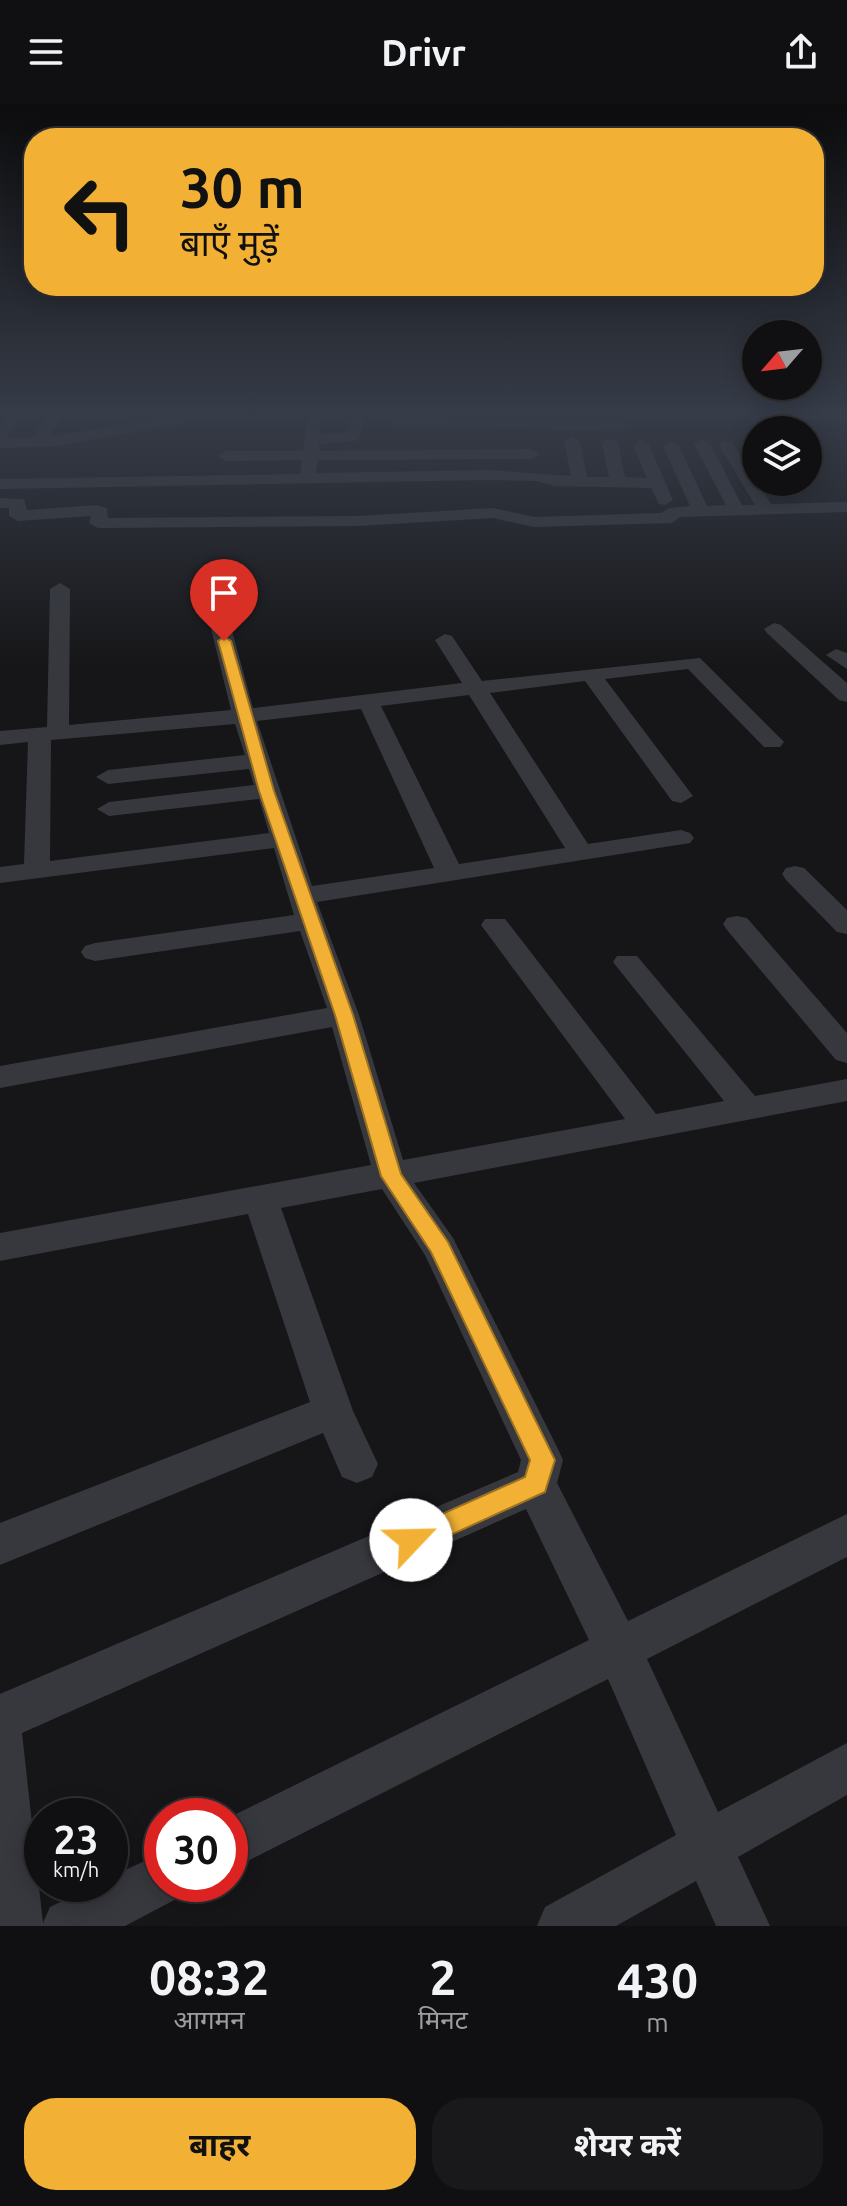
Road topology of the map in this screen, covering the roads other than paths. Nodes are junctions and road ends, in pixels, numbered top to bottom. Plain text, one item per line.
1 (26, 497) edge
2 (72, 497) edge
3 (122, 497) edge
4 (215, 497) edge
5 (306, 497) edge
6 (415, 497) edge
7 (415, 497) edge
8 (507, 497) edge
9 (663, 497) edge
10 (695, 497) edge
11 (730, 497) edge
12 (759, 497) edge
13 (396, 498) junction
14 (306, 501) junction
15 (0, 503) edge
16 (142, 503) junction
17 (213, 503) junction
18 (20, 504) junction
19 (847, 507) edge
20 (701, 511) junction
21 (737, 511) junction
22 (767, 511) junction
23 (65, 512) junction
24 (670, 513) junction
25 (60, 589) dead end
26 (218, 616) dead end
27 (774, 629) dead end
28 (445, 640) dead end
29 (591, 675) junction
30 (477, 689) junction
31 (847, 695) edge
32 (368, 701) junction
33 (244, 716) junction
34 (49, 734) junction
35 (0, 738) edge
36 (772, 742) dead end
37 (258, 761) junction
38 (108, 777) dead end
39 (267, 791) junction
40 (681, 796) dead end
41 (109, 809) dead end
42 (681, 838) dead end
43 (282, 839) junction
44 (581, 853) junction
45 (37, 870) junction
46 (450, 873) junction
47 (795, 874) dead end
48 (0, 875) edge
49 (306, 909) junction
50 (737, 924) dead end
51 (495, 925) dead end
52 (847, 926) edge
53 (95, 952) dead end
54 (627, 962) dead end
55 (344, 1015) junction
56 (847, 1053) edge
57 (0, 1077) edge
58 (847, 1090) edge
59 (747, 1108) junction
60 (648, 1127) junction
61 (391, 1176) junction
62 (261, 1200) junction
63 (0, 1247) edge
64 (333, 1411) junction
65 (357, 1464) dead end
66 (536, 1484) junction
67 (847, 1535) edge
68 (0, 1544) edge
69 (618, 1649) junction
70 (0, 1718) edge
71 (0, 1737) edge
72 (847, 1768) edge
73 (248, 1835) edge
74 (705, 1847) junction
75 (144, 1888) edge
76 (17, 1926) edge
77 (69, 1926) edge
78 (564, 1926) edge
79 (743, 1926) edge

1 - 18 street
2 - 23 street
3 - 16 street
4 - 17 street
5 - 14 street
6 - 13 street
7 - 13 street
8 - 24 street
9 - 24 street
10 - 20 street
11 - 21 street
12 - 22 street
13 - 14 street
13 - 14 street
14 - 17 street
14 - 17 street
15 - 18 street
16 - 17 street
16 - 17 street
16 - 23 street
18 - 23 street
19 - 22 street
20 - 21 street
20 - 24 street
21 - 22 street
25 - 34 street
26 - 33 street
27 - 31 street
28 - 30 street
29 - 30 street
29 - 36 street
29 - 40 street
30 - 32 street
30 - 44 street
32 - 33 street
32 - 46 street
33 - 34 street
33 - 37 street
34 - 35 street
34 - 45 street
37 - 38 street
37 - 39 street
39 - 41 street
39 - 43 street
42 - 44 street
43 - 45 street
43 - 49 street
44 - 46 street
45 - 48 street
46 - 49 street
47 - 52 street
49 - 53 street
49 - 55 street
50 - 56 street
51 - 60 street
54 - 59 street
55 - 57 street
55 - 61 street
58 - 59 street
59 - 60 street
60 - 61 street
61 - 62 street
61 - 66 street
62 - 63 street
62 - 64 street
64 - 65 street
64 - 68 street
66 - 69 street
66 - 70 street
67 - 69 street
69 - 73 street
69 - 74 street
71 - 76 street
72 - 74 street
74 - 78 street
74 - 79 street
75 - 77 street

